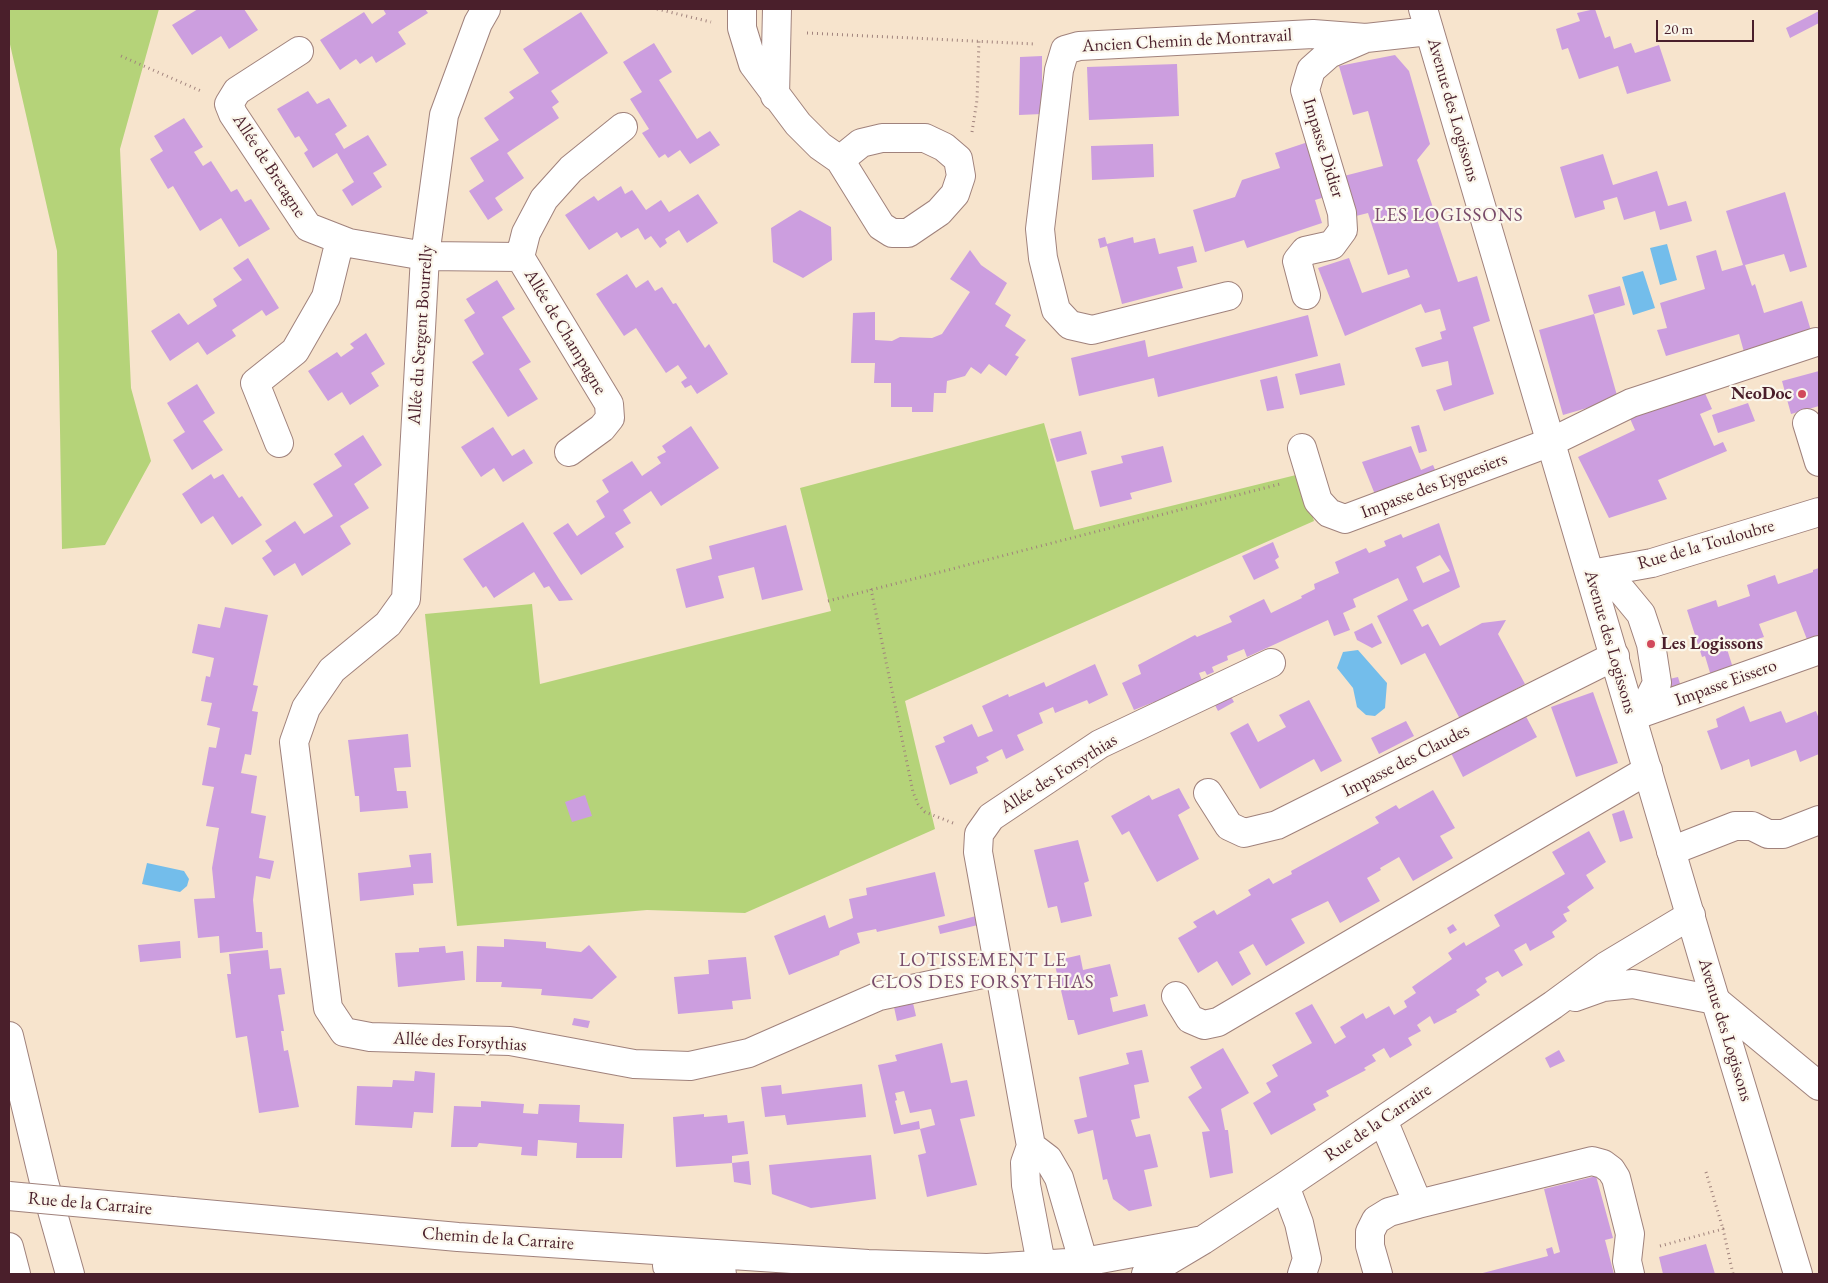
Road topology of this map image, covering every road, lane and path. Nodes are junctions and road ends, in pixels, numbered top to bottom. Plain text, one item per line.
1 (486, 9) edge
2 (657, 9) edge
3 (742, 19) edge
4 (777, 20) edge
5 (1426, 20) edge
6 (1366, 38) junction
7 (979, 41) junction
8 (1065, 50) junction
9 (299, 51) dead end
10 (121, 56) dead end
11 (775, 96) junction
12 (229, 104) junction
13 (623, 127) dead end
14 (958, 159) junction
15 (840, 160) junction
16 (340, 240) junction
17 (425, 256) junction
18 (520, 257) junction
19 (1306, 295) dead end
20 (1228, 296) dead end
21 (1816, 342) dead end
22 (1807, 423) dead end
23 (1551, 442) junction
24 (279, 443) dead end
25 (1302, 448) dead end
26 (569, 452) dead end
27 (1818, 454) edge
28 (1309, 476) junction
29 (1819, 512) edge
30 (1591, 574) junction
31 (871, 589) junction
32 (828, 601) dead end
33 (356, 648) joint
34 (1819, 650) edge
35 (1615, 656) junction
36 (1271, 663) dead end
37 (1632, 716) junction
38 (1648, 770) junction
39 (1208, 794) dead end
40 (1819, 820) edge
41 (979, 834) junction
42 (1671, 851) junction
43 (1691, 915) junction
44 (1001, 970) junction
45 (1176, 996) dead end
46 (1715, 1000) junction
47 (1553, 1005) junction
48 (9, 1036) edge
49 (1817, 1079) edge
50 (1382, 1120) junction
51 (1031, 1146) junction
52 (1706, 1172) dead end
53 (1285, 1186) junction
54 (9, 1196) edge
55 (1418, 1204) junction
56 (172, 1211) joint
57 (1723, 1229) junction
58 (458, 1237) junction
59 (1203, 1240) junction
60 (9, 1247) edge
61 (1652, 1249) dead end
62 (825, 1260) joint
63 (1086, 1268) edge
64 (1042, 1269) edge
65 (16, 1274) edge
66 (70, 1274) edge
67 (722, 1274) edge
68 (1146, 1274) edge
69 (1302, 1274) edge
70 (1378, 1274) edge
71 (1630, 1274) edge
72 (1733, 1274) edge
73 (1798, 1274) edge

1 - 17 main road, Allée du Sergent Bourrelly
2 - 3 path
3 - 11 main road
4 - 7 path
4 - 11 main road
5 - 6 main road, Impasse Didier
5 - 23 main road, Avenue des Logissons
6 - 8 main road, Ancien Chemin de Montravail
6 - 19 main road, Impasse Didier
7 - 8 path
7 - 14 path
8 - 20 main road, Ancien Chemin de Montravail
9 - 12 main road, Allée de Bretagne
10 - 12 path
11 - 15 main road
12 - 16 main road, Allée de Bretagne
13 - 18 main road
14 - 15 main road
14 - 15 main road
16 - 17 main road, Allée de Bretagne
16 - 24 main road
17 - 18 main road, Allée de Champagne
17 - 33 main road, Allée du Sergent Bourrelly
18 - 26 main road, Allée de Champagne
21 - 23 main road, Impasse des Eyguesiers
22 - 27 main road
23 - 28 main road, Impasse des Eyguesiers
23 - 30 main road, Avenue des Logissons
25 - 28 main road, Impasse des Eyguesiers
28 - 31 path
29 - 30 main road, Rue de la Touloubre
30 - 35 main road, Avenue des Logissons
30 - 37 main road
31 - 32 path
31 - 41 path
33 - 44 main road, Allée des Forsythias
34 - 37 main road, Impasse Eissero
35 - 37 main road, Avenue des Logissons
35 - 39 main road, Impasse des Claudes
36 - 41 main road, Allée des Forsythias
37 - 38 main road, Avenue des Logissons
38 - 42 main road, Avenue des Logissons
38 - 45 main road
40 - 42 main road
41 - 44 main road
42 - 43 main road, Avenue des Logissons
43 - 46 main road, Avenue des Logissons
43 - 47 main road, Rue de la Carraire
44 - 51 main road
46 - 47 main road, Rue de la Carraire
46 - 49 main road
46 - 73 main road, Avenue des Logissons
47 - 50 main road, Rue de la Carraire
48 - 66 main road
50 - 53 main road, Rue de la Carraire
50 - 55 main road
51 - 63 main road
51 - 64 main road
52 - 57 path
53 - 59 main road, Rue de la Carraire
53 - 69 main road
54 - 56 main road, Rue de la Carraire, bridge
55 - 70 main road
55 - 71 main road
56 - 58 main road, Chemin de la Carraire
57 - 61 path
57 - 72 path
58 - 62 main road, Chemin de la Carraire
58 - 67 main road
59 - 63 main road, Rue de la Carraire
59 - 68 main road, Rue de la Carraire
60 - 65 main road
62 - 64 main road, Rue de la Carraire
63 - 64 main road, Rue de la Carraire

